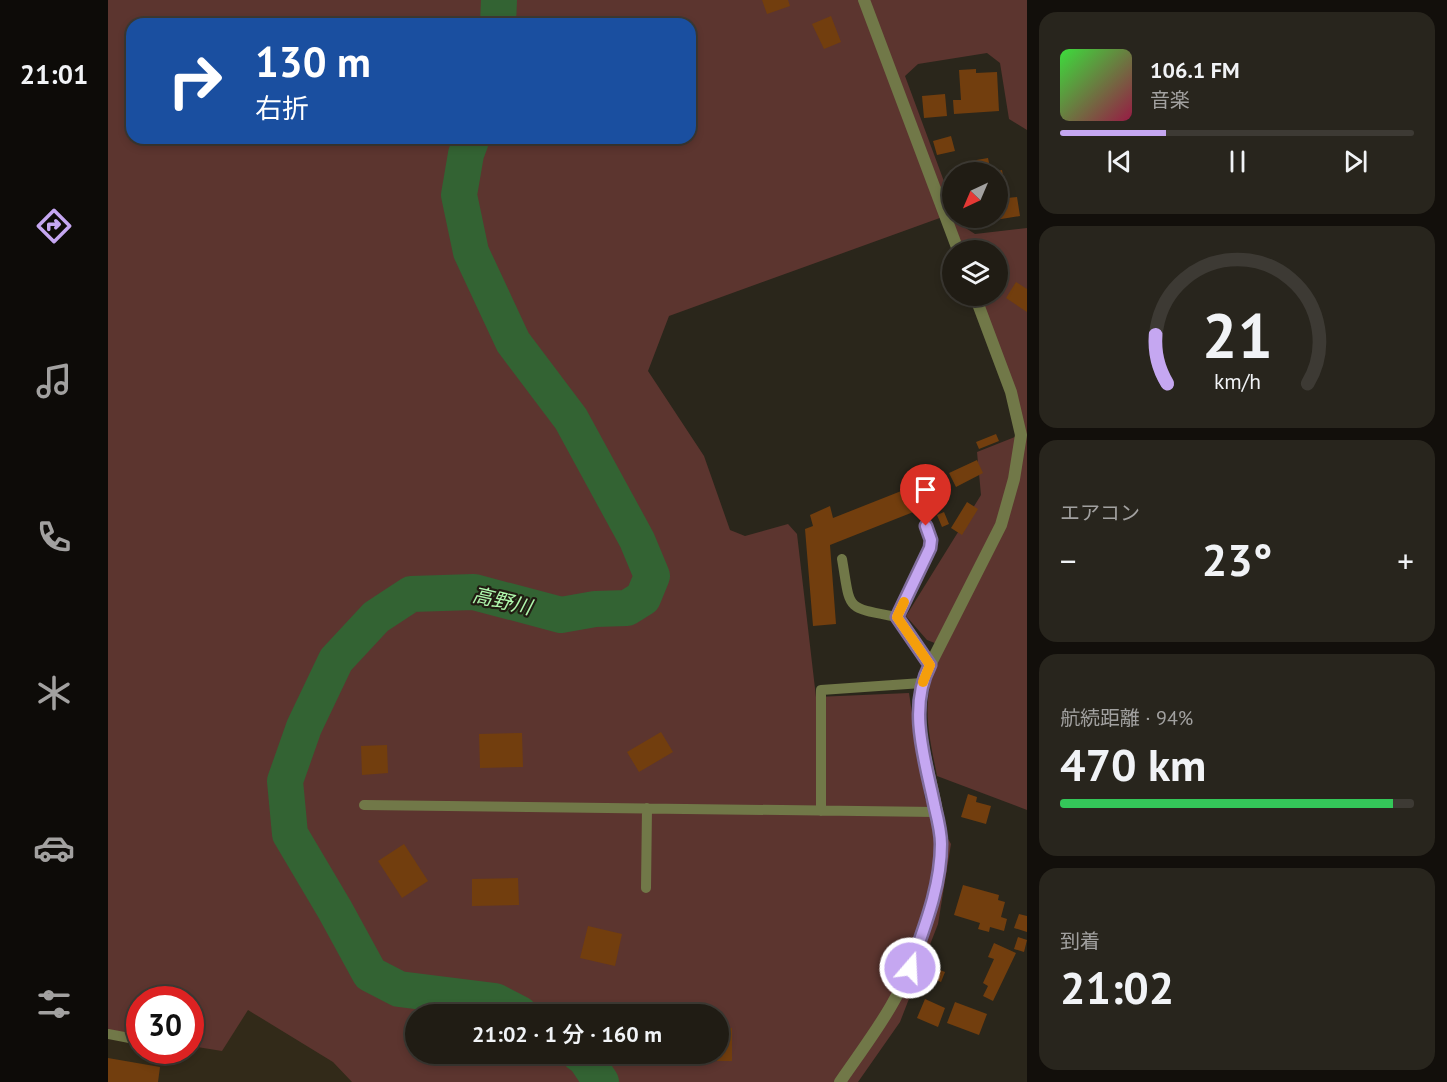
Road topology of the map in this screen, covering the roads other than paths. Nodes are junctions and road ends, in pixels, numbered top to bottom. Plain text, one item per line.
1 (864, 0) edge
2 (954, 240) edge
3 (979, 306) edge
4 (926, 526) dead end
5 (842, 559) dead end
6 (897, 617) junction
7 (930, 665) junction
8 (922, 684) junction
9 (364, 805) dead end
10 (646, 808) junction
11 (821, 811) junction
12 (936, 812) junction
13 (646, 888) dead end
14 (108, 1034) edge
15 (126, 1037) edge
16 (840, 1082) edge

1 - 2 street
3 - 7 street
4 - 6 lane
5 - 6 lane
6 - 7 lane
7 - 8 street
8 - 11 lane
8 - 12 street
9 - 10 lane
10 - 11 lane
10 - 13 lane
11 - 12 lane
12 - 16 street
14 - 15 lane

